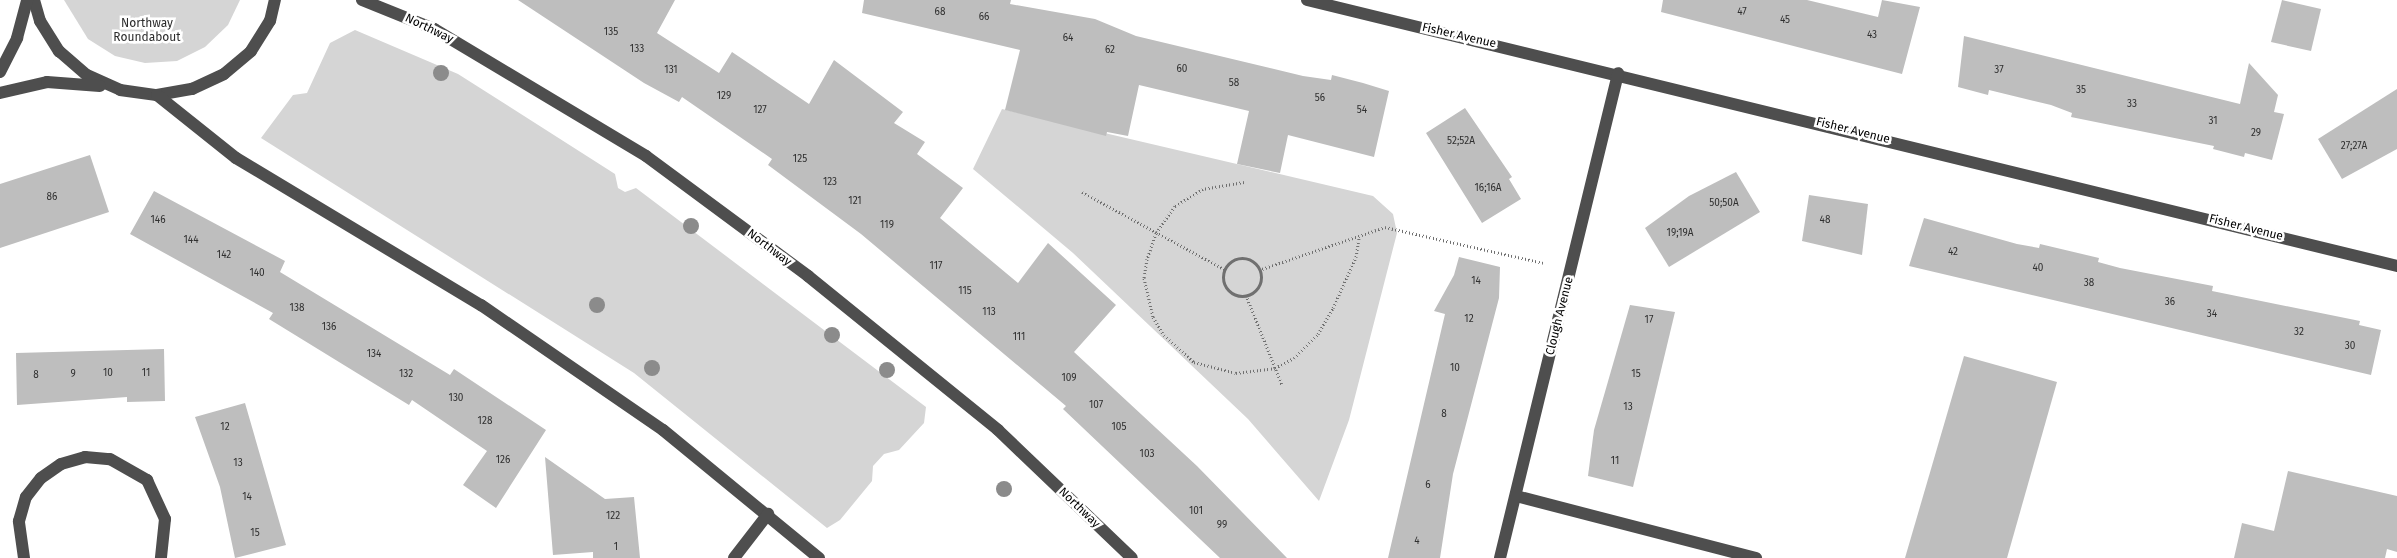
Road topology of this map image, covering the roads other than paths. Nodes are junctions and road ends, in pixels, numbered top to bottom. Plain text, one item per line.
1 (27, 0) edge
2 (34, 0) edge
3 (275, 0) edge
4 (362, 0) edge
5 (1307, 0) edge
6 (0, 72) edge
7 (1618, 73) junction
8 (120, 90) junction
9 (0, 93) edge
10 (156, 95) junction
11 (2397, 266) edge
12 (1516, 496) junction
13 (768, 514) junction
14 (24, 558) edge
15 (161, 558) edge
16 (734, 558) edge
17 (819, 558) edge
18 (1132, 558) edge
19 (1500, 558) edge
20 (1756, 558) edge

1 - 6 street
2 - 8 street
3 - 10 street
4 - 18 street, Northway
5 - 7 street, Fisher Avenue
7 - 11 street, Fisher Avenue
7 - 12 street, Clough Avenue
8 - 9 street
8 - 10 street
10 - 13 street
12 - 19 street, Clough Avenue
12 - 20 street
13 - 16 street
13 - 17 street
14 - 15 street

